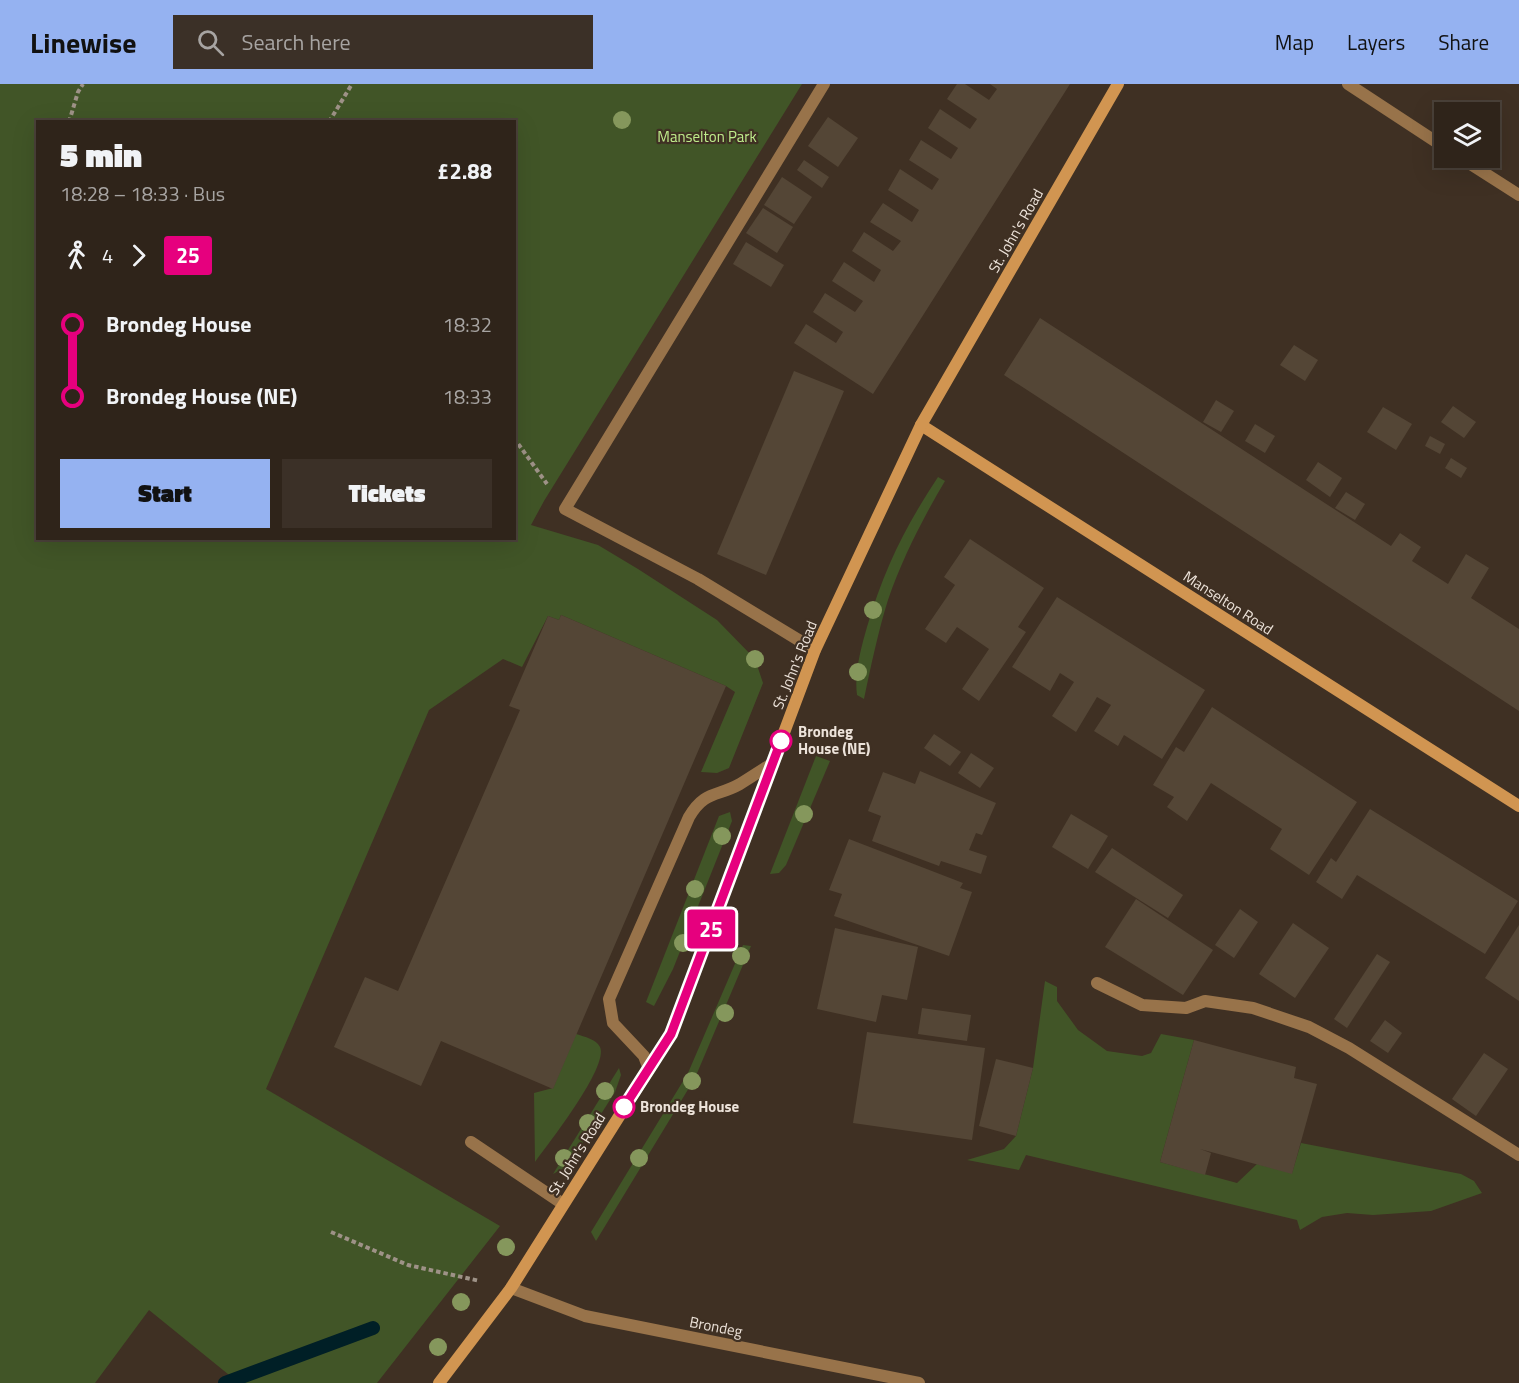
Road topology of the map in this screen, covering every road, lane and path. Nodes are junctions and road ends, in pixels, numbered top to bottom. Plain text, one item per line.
1 (83, 84) edge
2 (352, 84) edge
3 (824, 84) edge
4 (1118, 84) edge
5 (1348, 84) edge
6 (70, 120) edge
7 (330, 120) edge
8 (1434, 140) edge
9 (1477, 168) edge
10 (1519, 195) edge
11 (921, 425) junction
12 (516, 441) edge
13 (565, 509) junction
14 (815, 650) junction
15 (772, 763) junction
16 (1519, 806) edge
17 (1096, 983) dead end
18 (649, 1069) junction
19 (471, 1142) dead end
20 (1519, 1155) edge
21 (563, 1204) junction
22 (331, 1232) dead end
23 (511, 1288) junction
24 (439, 1383) edge
25 (919, 1383) edge

1 - 6 path
2 - 7 path
3 - 13 street
4 - 11 street, St. John's Road
5 - 8 street
9 - 10 street
11 - 14 street, St. John's Road
11 - 16 street, Manselton Road
12 - 13 path
13 - 14 street
14 - 15 street, St. John's Road
15 - 18 street, St. John's Road
15 - 18 street
17 - 20 street
18 - 21 street, St. John's Road
19 - 21 street
21 - 23 street, St. John's Road
22 - 23 path
23 - 24 street, St. John's Road
23 - 25 street, Brondeg

